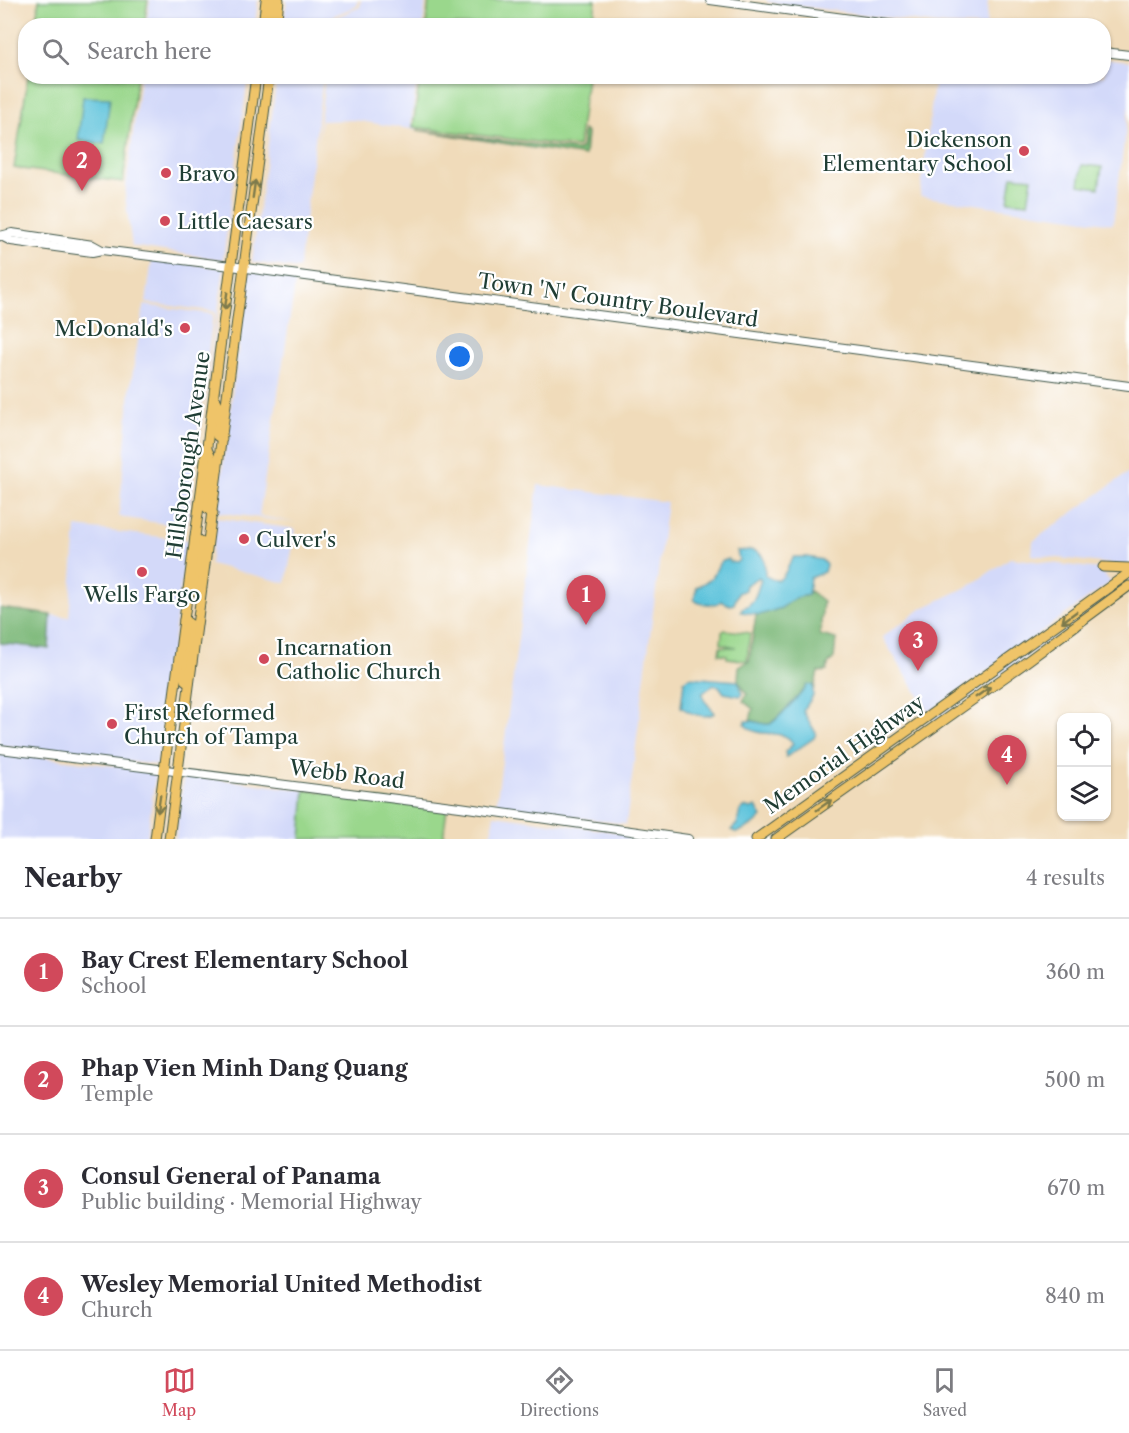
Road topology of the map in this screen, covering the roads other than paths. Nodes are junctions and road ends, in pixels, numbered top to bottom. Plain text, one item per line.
1 (266, 0) edge
2 (273, 0) edge
3 (279, 0) edge
4 (710, 0) edge
5 (264, 18) edge
6 (270, 18) edge
7 (277, 18) edge
8 (844, 18) edge
9 (1111, 53) edge
10 (1129, 55) edge
11 (255, 84) edge
12 (258, 84) edge
13 (268, 84) edge
14 (258, 161) junction
15 (0, 236) edge
16 (231, 266) junction
17 (244, 268) junction
18 (1129, 386) edge
19 (214, 396) junction
20 (222, 439) junction
21 (207, 449) junction
22 (213, 514) junction
23 (195, 538) junction
24 (1102, 567) dead end
25 (1129, 568) edge
26 (1129, 573) edge
27 (1129, 586) edge
28 (201, 598) junction
29 (184, 620) junction
30 (189, 683) junction
31 (0, 749) edge
32 (164, 769) junction
33 (178, 771) junction
34 (784, 818) junction
35 (788, 830) junction
36 (155, 839) edge
37 (169, 839) edge
38 (688, 839) edge
39 (756, 839) edge
40 (776, 839) edge

1 - 5 main road
2 - 6 main road
3 - 7 main road
4 - 8 street
9 - 10 street
11 - 16 main road, Hillsborough Avenue
12 - 14 main road
13 - 14 main road, Hillsborough Avenue
17 -> 14 main road, Hillsborough Avenue
15 - 16 street, Town 'N' Country Boulevard
16 - 17 street, Town 'N' Country Boulevard
16 -> 19 main road, Hillsborough Avenue
17 - 18 street, Town 'N' Country Boulevard
17 - 20 main road, Hillsborough Avenue
19 - 20 main road
19 - 21 main road, Hillsborough Avenue
20 - 22 main road, Hillsborough Avenue
21 - 22 main road
21 - 23 main road, Hillsborough Avenue
22 - 28 main road, Hillsborough Avenue
23 - 28 main road
23 - 29 main road, Hillsborough Avenue
24 - 25 main road
26 -> 34 main road, Memorial Highway
35 -> 27 main road, Memorial Highway
28 - 30 main road, Hillsborough Avenue
29 - 30 main road
29 - 32 main road, Hillsborough Avenue
30 - 33 main road, Hillsborough Avenue
31 - 32 street, Webb Road
32 - 33 street, Webb Road
32 -> 36 main road, Hillsborough Avenue
33 - 37 main road, Hillsborough Avenue
33 - 38 street, Webb Road
34 - 35 main road
34 - 39 main road, Memorial Highway
35 - 40 main road, Memorial Highway

